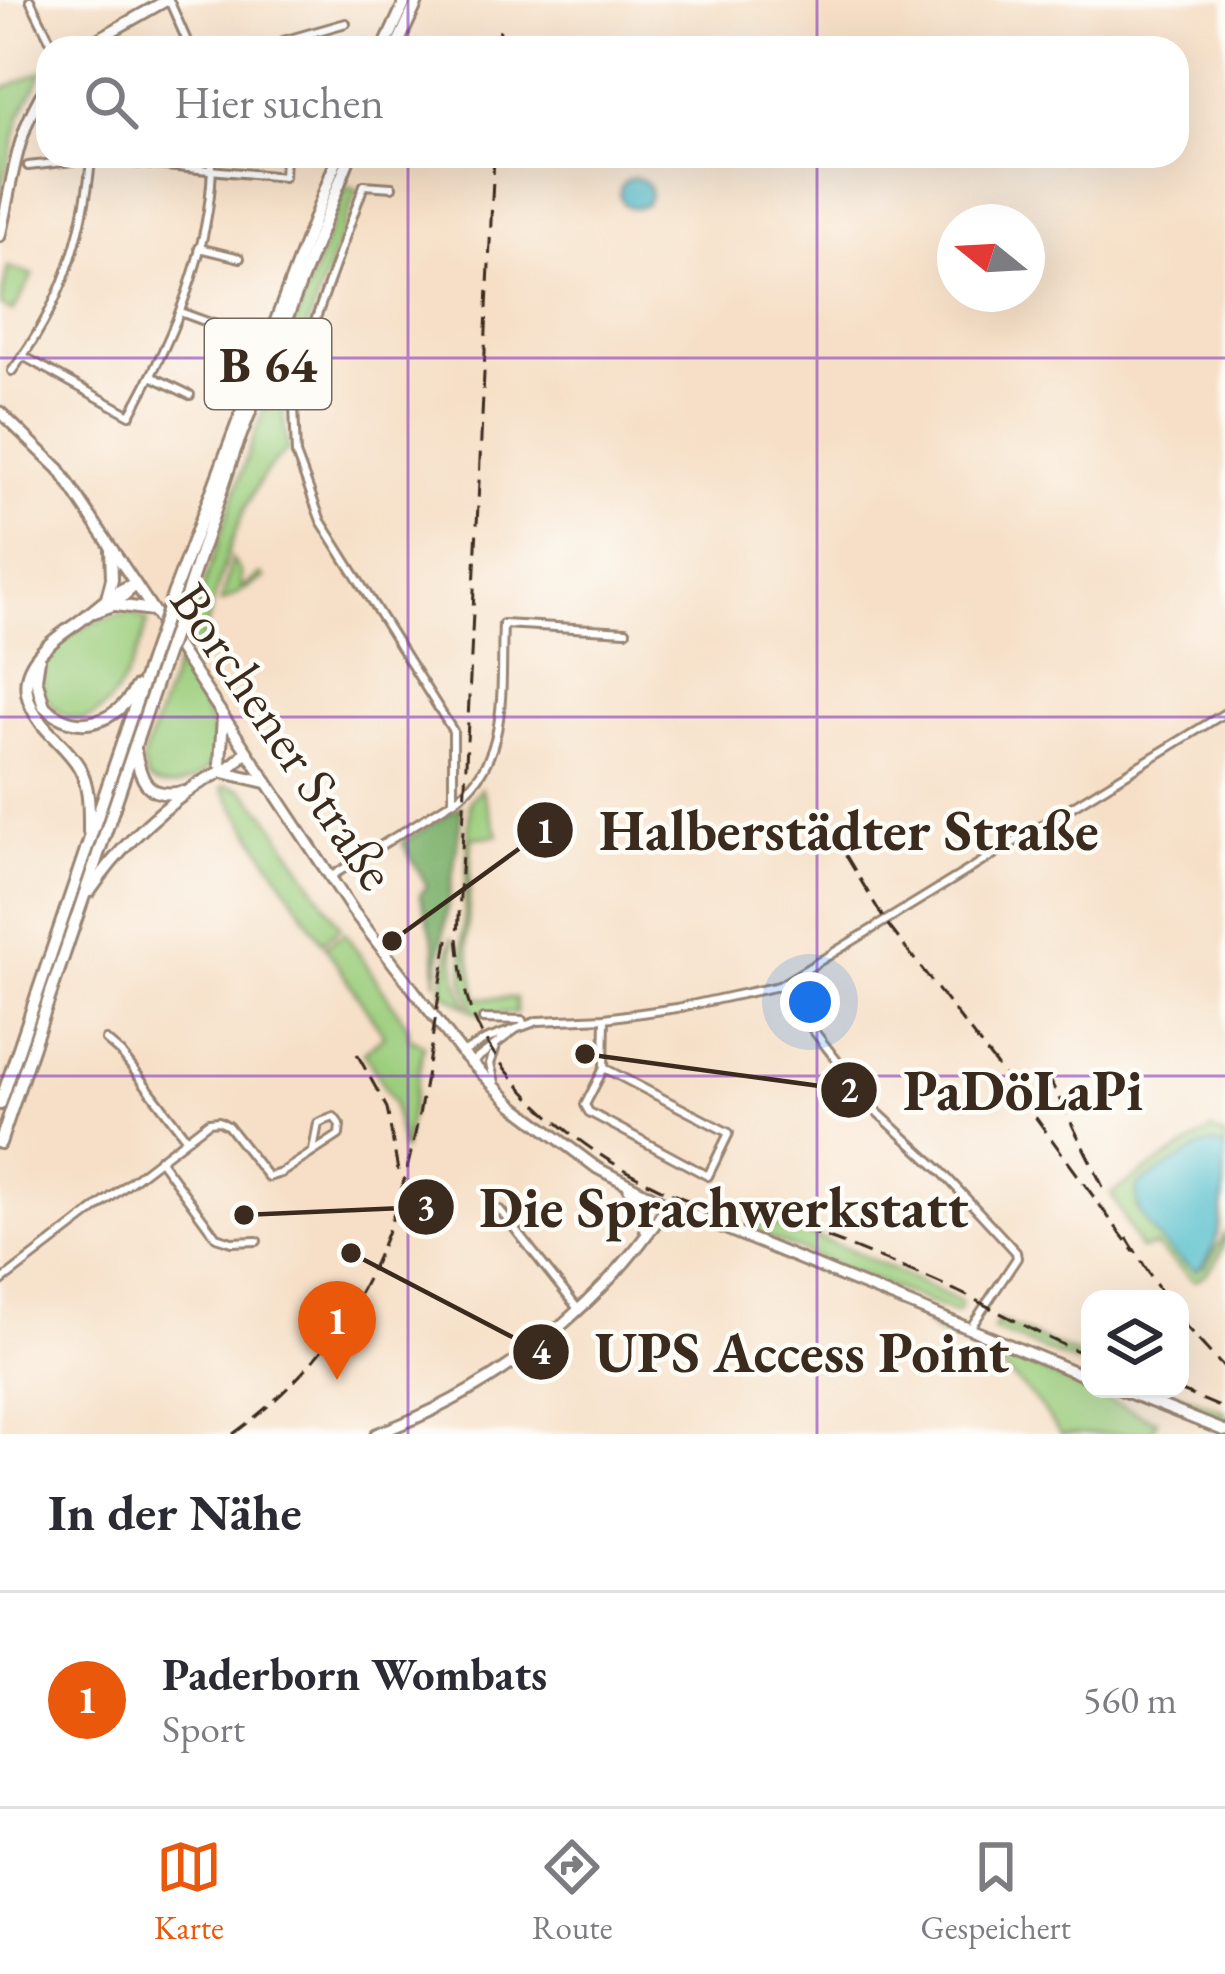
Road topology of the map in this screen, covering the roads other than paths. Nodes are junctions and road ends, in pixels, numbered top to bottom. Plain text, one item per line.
1 (30, 0) edge
2 (168, 0) edge
3 (406, 0) edge
4 (418, 0) edge
5 (346, 23) dead end
6 (48, 36) edge
7 (104, 36) edge
8 (184, 36) edge
9 (301, 36) edge
10 (390, 36) edge
11 (402, 36) edge
12 (36, 110) edge
13 (36, 165) edge
14 (28, 166) dead end
15 (90, 168) edge
16 (193, 168) edge
17 (284, 168) edge
18 (333, 168) edge
19 (345, 168) edge
20 (212, 170) junction
21 (392, 187) dead end
22 (0, 236) edge
23 (199, 248) junction
24 (240, 258) dead end
25 (179, 312) junction
26 (221, 327) dead end
27 (23, 356) junction
28 (12, 371) dead end
29 (151, 376) junction
30 (190, 395) dead end
31 (0, 412) edge
32 (112, 549) junction
33 (135, 584) junction
34 (110, 602) junction
35 (152, 610) junction
36 (626, 631) dead end
37 (153, 652) junction
38 (40, 654) junction
39 (1224, 716) edge
40 (223, 717) junction
41 (134, 748) junction
42 (246, 752) junction
43 (218, 770) junction
44 (266, 782) junction
45 (186, 791) junction
46 (453, 801) junction
47 (89, 842) junction
48 (330, 877) junction
49 (80, 907) junction
50 (779, 986) junction
51 (605, 1018) junction
52 (482, 1019) dead end
53 (521, 1026) junction
54 (106, 1040) dead end
55 (497, 1045) junction
56 (466, 1058) junction
57 (604, 1068) junction
58 (496, 1089) junction
59 (0, 1104) edge
60 (186, 1138) junction
61 (0, 1143) edge
62 (314, 1151) junction
63 (159, 1159) junction
64 (626, 1184) junction
65 (664, 1203) junction
66 (500, 1210) dead end
67 (645, 1229) junction
68 (257, 1241) dead end
69 (639, 1244) junction
70 (0, 1282) edge
71 (578, 1309) junction
72 (969, 1330) junction
73 (1081, 1374) edge
74 (1142, 1398) edge
75 (1225, 1430) edge
76 (376, 1434) edge

1 - 6 street
2 - 7 main road
2 - 8 street
3 - 10 highway
4 - 11 highway
5 - 9 street
12 - 22 main road
13 - 14 street
15 - 27 street
16 - 20 street
17 - 20 street
18 - 37 highway, B 64, bridge
19 - 41 highway, B 64, bridge
20 - 23 street
21 - 46 street
23 - 24 street
23 - 25 street
25 - 26 street
25 - 29 street
27 - 28 street
27 - 29 street
29 - 30 street
31 - 32 main road, Borchener Straße
32 - 33 main road, Borchener Straße
32 - 34 highway
33 - 34 highway
33 - 35 main road, Borchener Straße
34 - 35 highway
34 - 38 highway
35 - 40 main road, Borchener Straße
36 - 46 street
37 - 38 highway
37 - 47 highway, B 64
38 - 47 highway
39 - 50 street
40 - 42 main road, Borchener Straße
40 - 43 highway
41 - 45 highway
41 - 49 highway, B 64
42 - 43 highway
42 - 44 main road, Borchener Straße
43 - 44 highway
43 - 45 highway
44 - 48 main road, Borchener Straße
45 - 49 highway
46 - 48 street
47 - 59 highway, B 64
48 - 56 main road, Borchener Straße
49 - 61 highway, B 64
50 - 51 street
50 - 72 street
51 - 53 street
51 - 57 street
52 - 53 street
53 - 55 street
53 - 56 street
54 - 60 street
55 - 56 street
55 - 58 street
56 - 58 main road, Borchener Straße
57 - 57 street
58 - 64 main road, Borchener Straße
60 - 62 street
60 - 63 street
62 - 62 street
63 - 68 street
63 - 70 street
64 - 65 main road, Borchener Straße
64 - 67 main road
65 - 67 main road
65 - 69 main road
65 - 72 main road, Borchener Straße
66 - 71 street
67 - 69 main road
69 - 71 main road
71 - 76 main road
72 - 73 main road, Borchener Straße
74 - 75 main road

